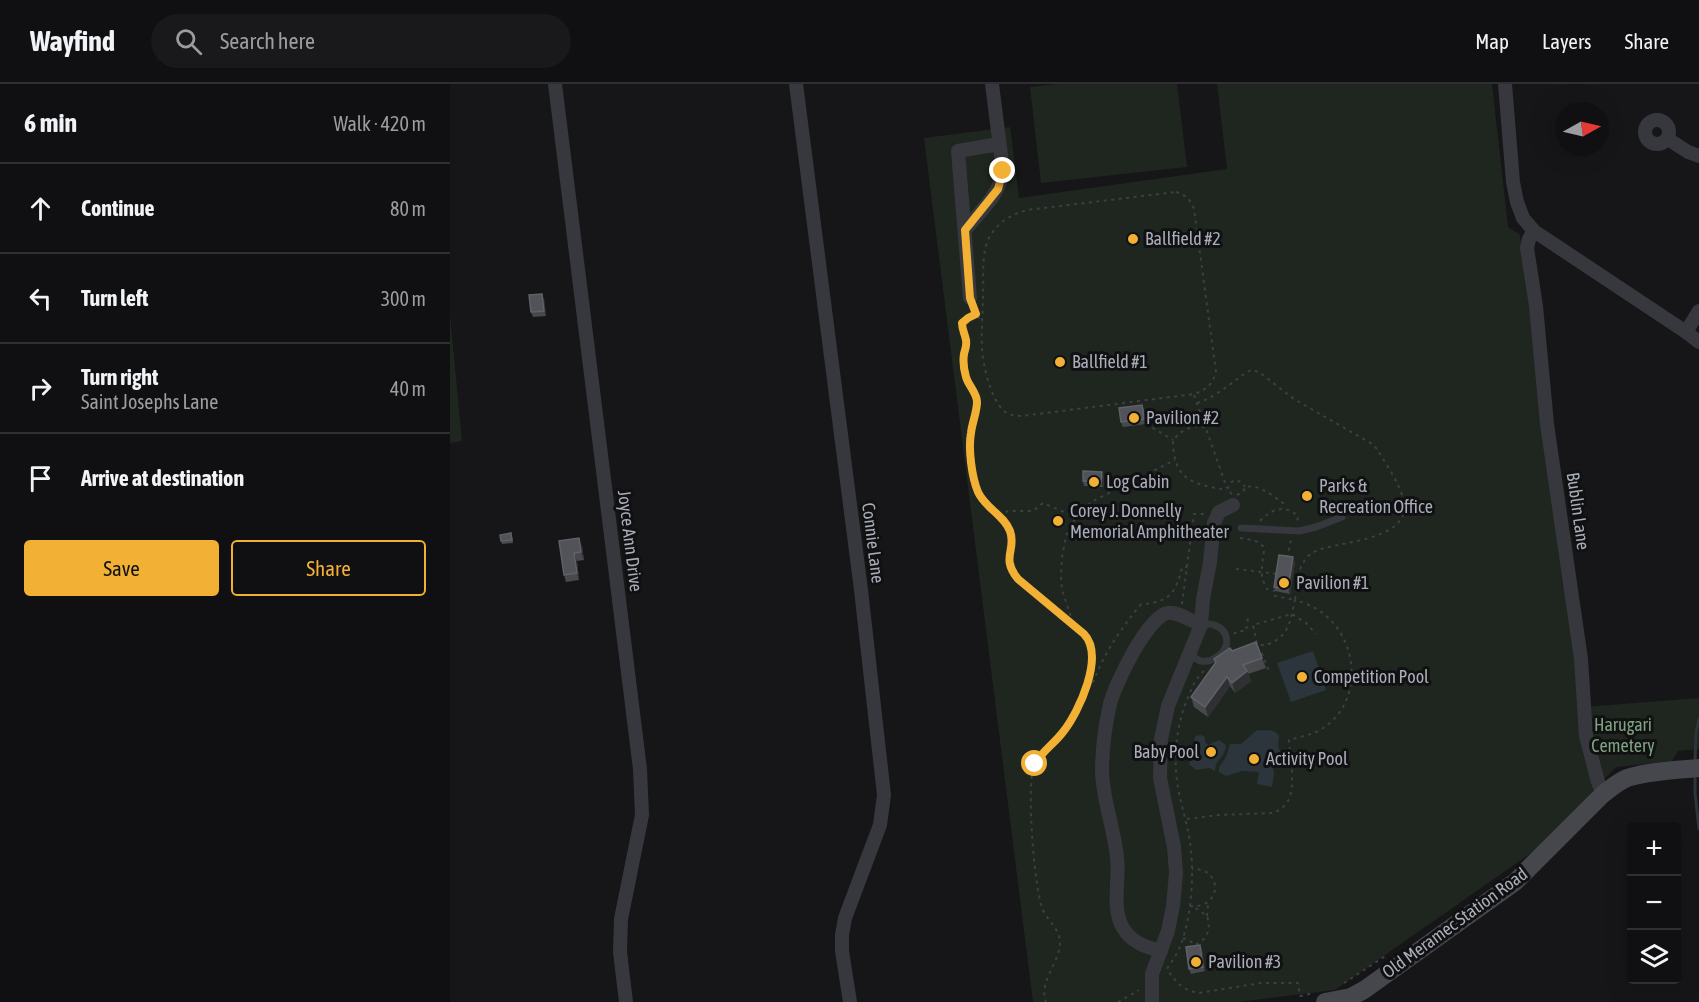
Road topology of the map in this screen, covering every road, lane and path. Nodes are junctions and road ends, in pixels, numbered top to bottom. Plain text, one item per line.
1 (555, 84) edge
2 (796, 84) edge
3 (992, 84) edge
4 (1505, 84) edge
5 (1668, 139) dead end
6 (999, 144) junction
7 (1699, 156) edge
8 (965, 230) junction
9 (1534, 231) junction
10 (970, 298) joint
11 (1699, 311) edge
12 (976, 314) junction
13 (982, 326) junction
14 (1686, 332) junction
15 (1699, 342) edge
16 (1194, 394) junction
17 (1132, 402) junction
18 (1197, 403) junction
19 (1133, 411) edge
20 (1146, 424) edge
21 (1205, 427) junction
22 (1173, 440) junction
23 (1175, 460) junction
24 (1245, 488) junction
25 (1227, 490) junction
26 (1233, 505) joint
27 (1283, 508) dead end
28 (1211, 515) dead end
29 (999, 516) junction
30 (1076, 517) junction
31 (1342, 517) dead end
32 (1241, 528) dead end
33 (1240, 538) dead end
34 (1187, 567) junction
35 (1236, 569) dead end
36 (1262, 572) junction
37 (1278, 574) edge
38 (1275, 591) edge
39 (1270, 595) dead end
40 (1295, 600) junction
41 (1182, 604) dead end
42 (1068, 610) junction
43 (1061, 614) junction
44 (1292, 615) junction
45 (1248, 618) dead end
46 (1074, 625) junction
47 (1201, 625) junction
48 (1316, 634) dead end
49 (1234, 637) dead end
50 (1248, 650) edge
51 (1189, 654) junction
52 (1203, 667) dead end
53 (1269, 671) dead end
54 (1192, 675) dead end
55 (1198, 678) junction
56 (1087, 684) junction
57 (1692, 768) edge
58 (1603, 794) junction
59 (1186, 820) junction
60 (1192, 868) junction
61 (1209, 901) junction
62 (1190, 906) junction
63 (1194, 907) junction
64 (1207, 916) junction
65 (1183, 938) junction
66 (1161, 951) junction
67 (1391, 952) dead end
68 (1151, 984) junction
69 (1342, 984) dead end
70 (1323, 997) edge
71 (626, 1002) edge
72 (850, 1002) edge
73 (1046, 1002) edge
74 (1118, 1002) edge
75 (1152, 1002) edge

1 - 71 street, Joyce Ann Drive
2 - 72 street, Connie Lane
3 - 6 street
4 - 9 street
5 - 7 street
6 - 8 street
6 - 8 street
8 - 10 street
9 - 14 street
9 - 58 street, Bublin Lane
10 - 12 path
11 - 14 street
12 - 13 path
12 - 29 path
13 - 16 path
13 - 17 path
14 - 15 street
16 - 17 path
16 - 18 path
17 - 19 path
18 - 21 path
18 - 40 path
20 - 22 path
21 - 22 path
21 - 25 path
22 - 23 path
23 - 25 path
23 - 30 path
24 - 25 path
24 - 25 path
24 - 27 path
25 - 26 path
26 - 47 street
28 - 34 path
29 - 30 path
29 - 43 path
30 - 42 path
31 - 32 lane
33 - 36 path
34 - 41 path
34 - 56 path
35 - 36 path
36 - 37 path
36 - 38 path
39 - 40 path
40 - 44 path
40 - 59 path
42 - 43 path
42 - 46 path
43 - 46 path
44 - 44 path
44 - 48 path
45 - 49 path
46 - 56 path
47 - 51 street
47 - 51 lane
47 - 66 street
50 - 53 path
51 - 66 street
52 - 55 path
54 - 55 path
55 - 59 path
56 - 73 path
57 - 58 street, Old Meramec Station Road
58 - 70 street, Old Meramec Station Road
59 - 60 path
60 - 61 path
60 - 62 path
61 - 63 path
61 - 64 path
62 - 63 path
62 - 65 path
63 - 64 path
64 - 65 path
65 - 70 path
66 - 68 street
67 - 69 path
68 - 74 path
68 - 75 street

